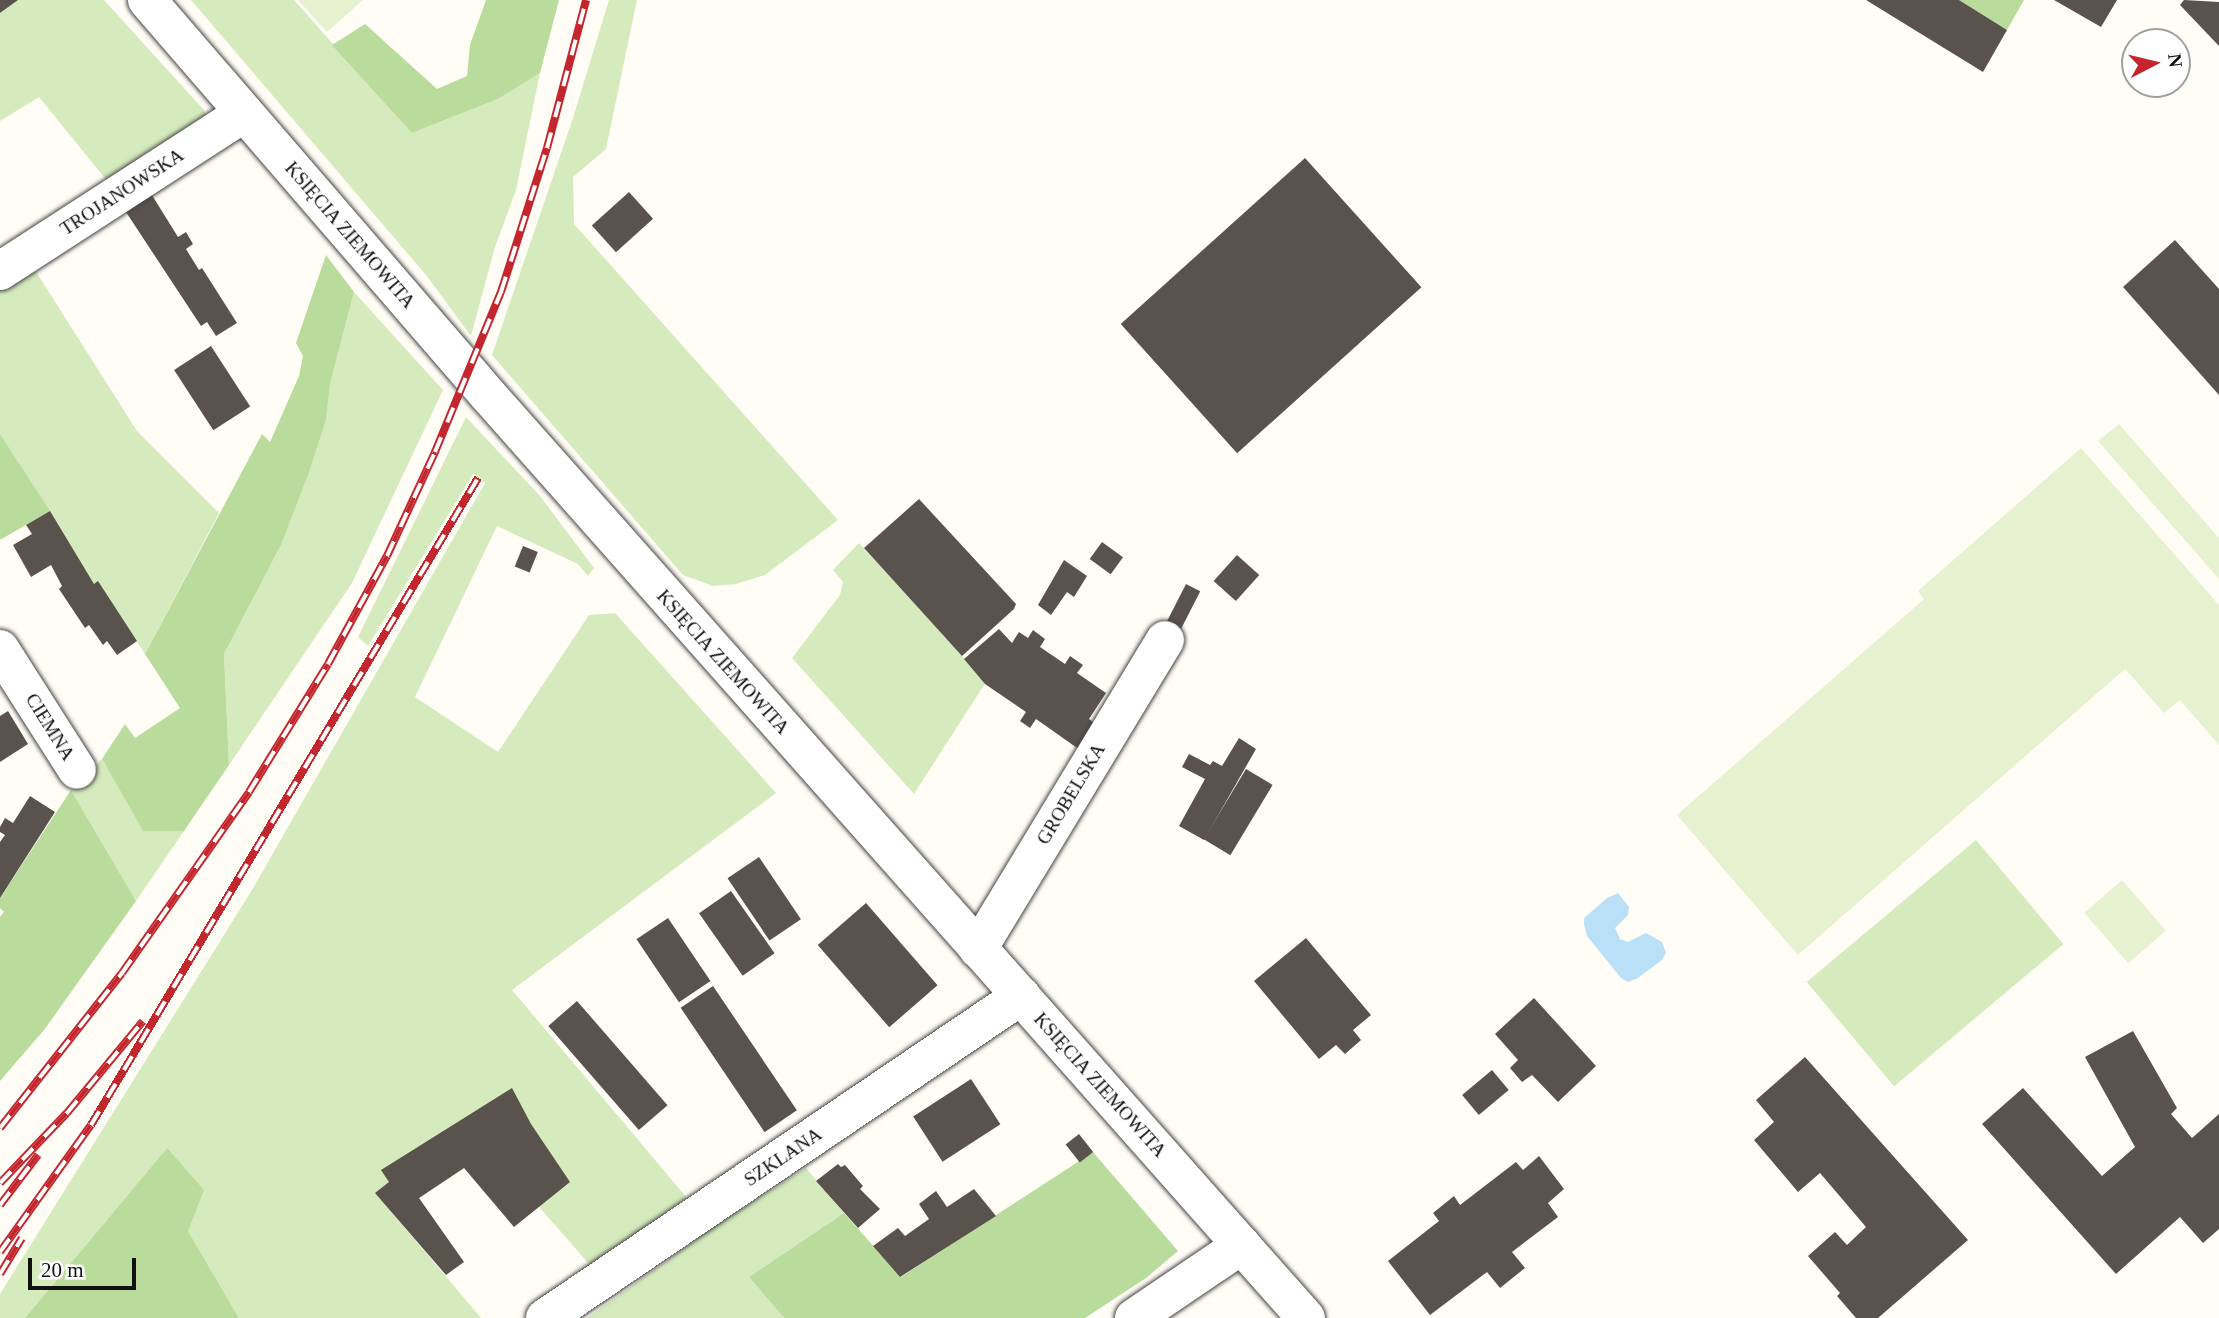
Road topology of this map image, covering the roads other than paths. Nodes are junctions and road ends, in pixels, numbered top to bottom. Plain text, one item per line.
1 (147, 0) edge
2 (244, 113) junction
3 (0, 271) edge
4 (1164, 640) dead end
5 (0, 649) edge
6 (77, 770) dead end
7 (978, 949) junction
8 (1021, 996) junction
9 (1242, 1245) junction
10 (545, 1318) edge
11 (1134, 1318) edge
12 (1306, 1318) edge

1 - 2 street, KSIĘCIA ZIEMOWITA
2 - 3 street, TROJANOWSKA
2 - 7 street, KSIĘCIA ZIEMOWITA
4 - 7 street, GROBELSKA
5 - 6 street, CIEMNA
7 - 8 street, KSIĘCIA ZIEMOWITA
8 - 9 street, KSIĘCIA ZIEMOWITA
8 - 10 street, SZKLANA
9 - 11 street
9 - 12 street, KSIĘCIA ZIEMOWITA

